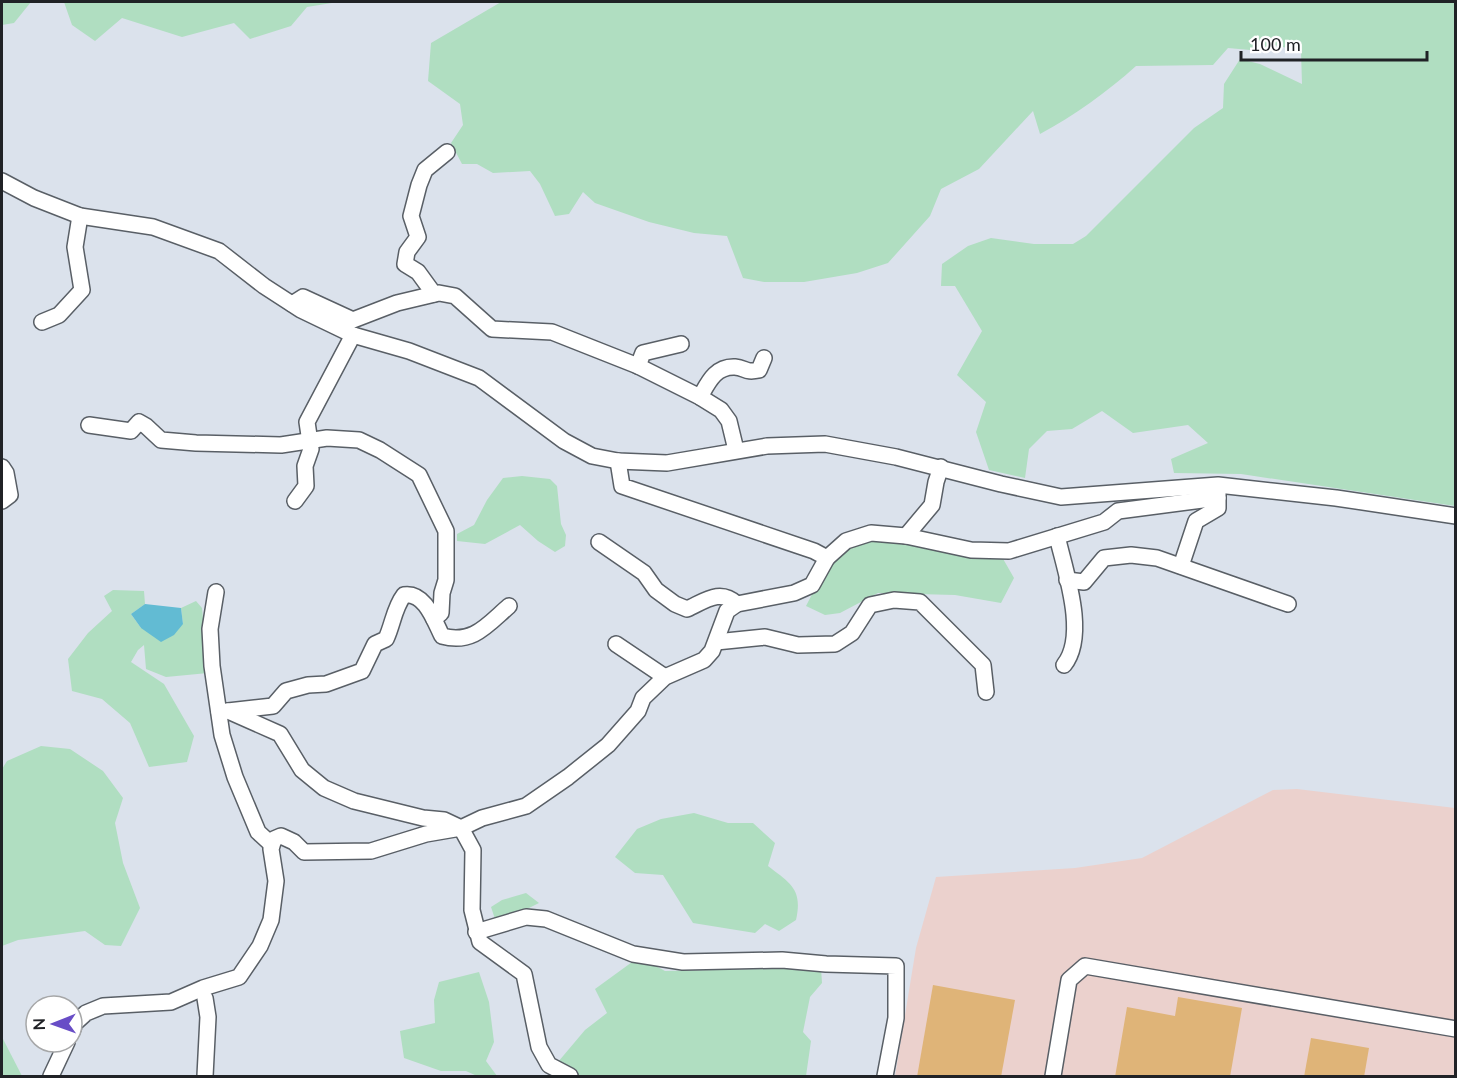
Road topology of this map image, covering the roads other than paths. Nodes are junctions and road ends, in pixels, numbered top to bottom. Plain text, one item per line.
1 (447, 152) dead end
2 (2, 181) edge
3 (80, 216) junction
4 (434, 294) junction
5 (292, 304) junction
6 (42, 322) dead end
7 (353, 335) junction
8 (681, 344) dead end
9 (764, 358) dead end
10 (638, 366) junction
11 (700, 397) junction
12 (88, 425) dead end
13 (309, 439) junction
14 (736, 450) junction
15 (618, 461) junction
16 (2, 467) edge
17 (941, 467) junction
18 (1218, 491) junction
19 (2, 501) edge
20 (295, 501) dead end
21 (1455, 516) edge
22 (906, 536) junction
23 (1058, 536) junction
24 (599, 542) dead end
25 (827, 558) junction
26 (1181, 566) junction
27 (1067, 580) junction
28 (216, 592) dead end
29 (737, 604) junction
30 (1288, 604) dead end
31 (510, 606) dead end
32 (434, 619) junction
33 (716, 642) junction
34 (616, 644) dead end
35 (1064, 665) dead end
36 (664, 677) junction
37 (986, 692) dead end
38 (224, 711) junction
39 (461, 828) junction
40 (271, 844) junction
41 (476, 933) junction
42 (239, 977) junction
43 (205, 998) junction
44 (171, 1002) junction
45 (84, 1015) edge
46 (1455, 1029) edge
47 (62, 1054) edge
48 (51, 1077) edge
49 (205, 1077) edge
50 (570, 1077) edge
51 (885, 1077) edge
52 (1053, 1077) edge

1 - 4 street
2 - 3 street
3 - 5 street
3 - 6 street
4 - 5 street
4 - 10 street
5 - 7 street
7 - 13 street
7 - 15 street
8 - 10 street
9 - 11 street
10 - 11 street
11 - 14 street
12 - 13 street
13 - 20 street
13 - 32 street
14 - 15 street
14 - 17 street
15 - 25 street
16 - 19 street
17 - 18 street
17 - 22 street
18 - 21 street
18 - 23 street
18 - 26 street
22 - 23 street
22 - 25 street
23 - 27 street
24 - 29 street
25 - 29 street
26 - 27 street
26 - 30 street
27 - 35 street
28 - 38 street
29 - 33 street
31 - 32 street
32 - 38 street
33 - 36 street
33 - 37 street
34 - 36 street
36 - 39 street
38 - 39 street
38 - 40 street
39 - 40 street
39 - 41 street
40 - 42 street
41 - 50 street
41 - 51 street
42 - 43 street
42 - 44 street
43 - 44 street
43 - 49 street
44 - 45 street
46 - 52 street
47 - 48 street

